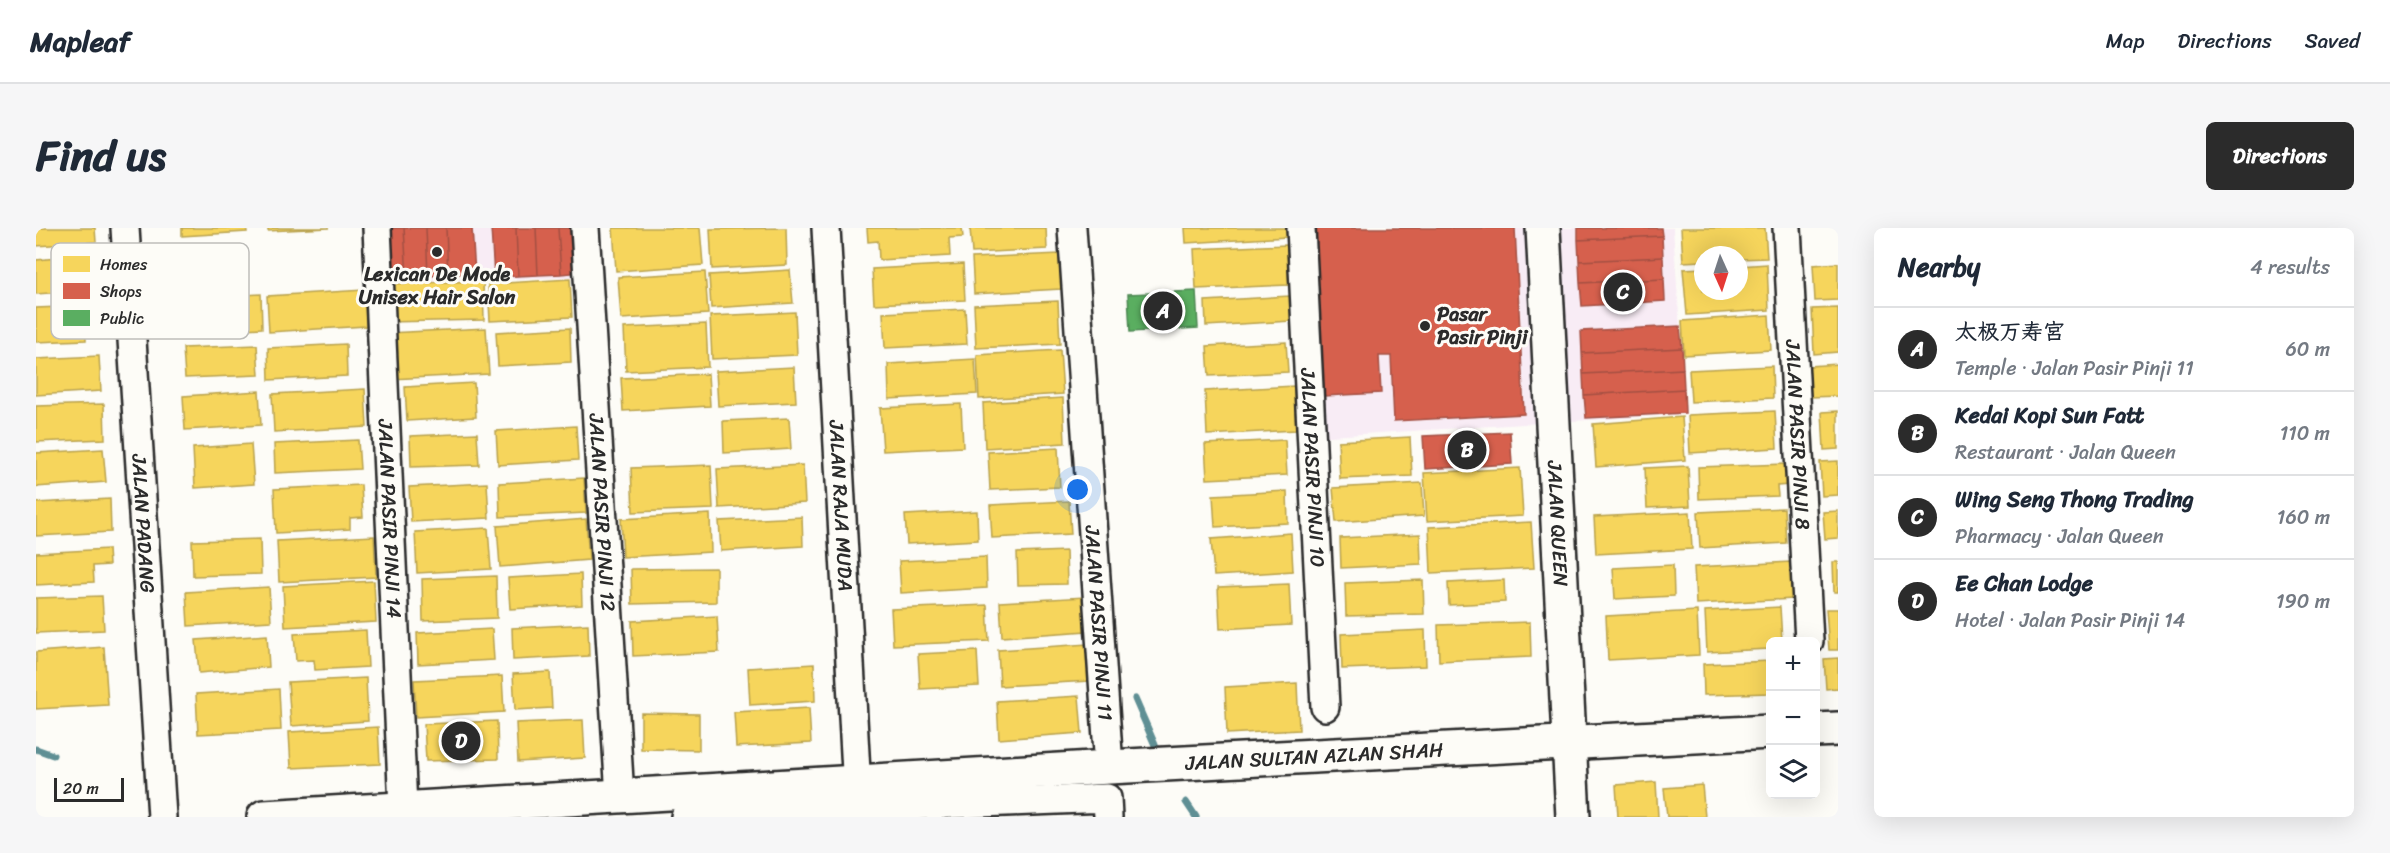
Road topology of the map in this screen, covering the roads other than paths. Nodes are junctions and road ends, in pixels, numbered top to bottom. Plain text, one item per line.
1 (125, 228) edge
2 (377, 228) edge
3 (585, 228) edge
4 (826, 228) edge
5 (1072, 228) edge
6 (1301, 228) edge
7 (1543, 228) edge
8 (1788, 228) edge
9 (126, 243) edge
10 (132, 339) edge
11 (1809, 637) edge
12 (1325, 707) dead end
13 (1838, 729) edge
14 (1820, 730) edge
15 (1766, 732) edge
16 (1569, 742) junction
17 (1109, 767) junction
18 (858, 795) junction
19 (620, 797) junction
20 (403, 808) junction
21 (699, 815) edge
22 (162, 817) edge
23 (264, 817) edge
24 (542, 817) edge
25 (1108, 817) edge
26 (1573, 817) edge

1 - 9 street, JALAN PADANG
2 - 20 street, JALAN PASIR PINJI 14
3 - 19 street, JALAN PASIR PINJI 12
4 - 18 street, JALAN RAJA MUDA
5 - 17 street, JALAN PASIR PINJI 11
6 - 12 street, JALAN PASIR PINJI 10
7 - 16 main road, JALAN QUEEN
8 - 11 street, JALAN PASIR PINJI 8
10 - 22 street, JALAN PADANG
13 - 14 main road
15 - 16 main road, JALAN SULTAN AZLAN SHAH
16 - 17 main road, JALAN SULTAN AZLAN SHAH
16 - 26 main road, JALAN QUEEN
17 - 18 main road, JALAN SULTAN AZLAN SHAH
18 - 19 main road, JALAN SULTAN AZLAN SHAH
18 - 21 main road, JALAN SULTAN AZLAN SHAH
18 - 25 street
19 - 20 main road, JALAN SULTAN AZLAN SHAH
19 - 24 main road
20 - 23 main road, JALAN SULTAN AZLAN SHAH

